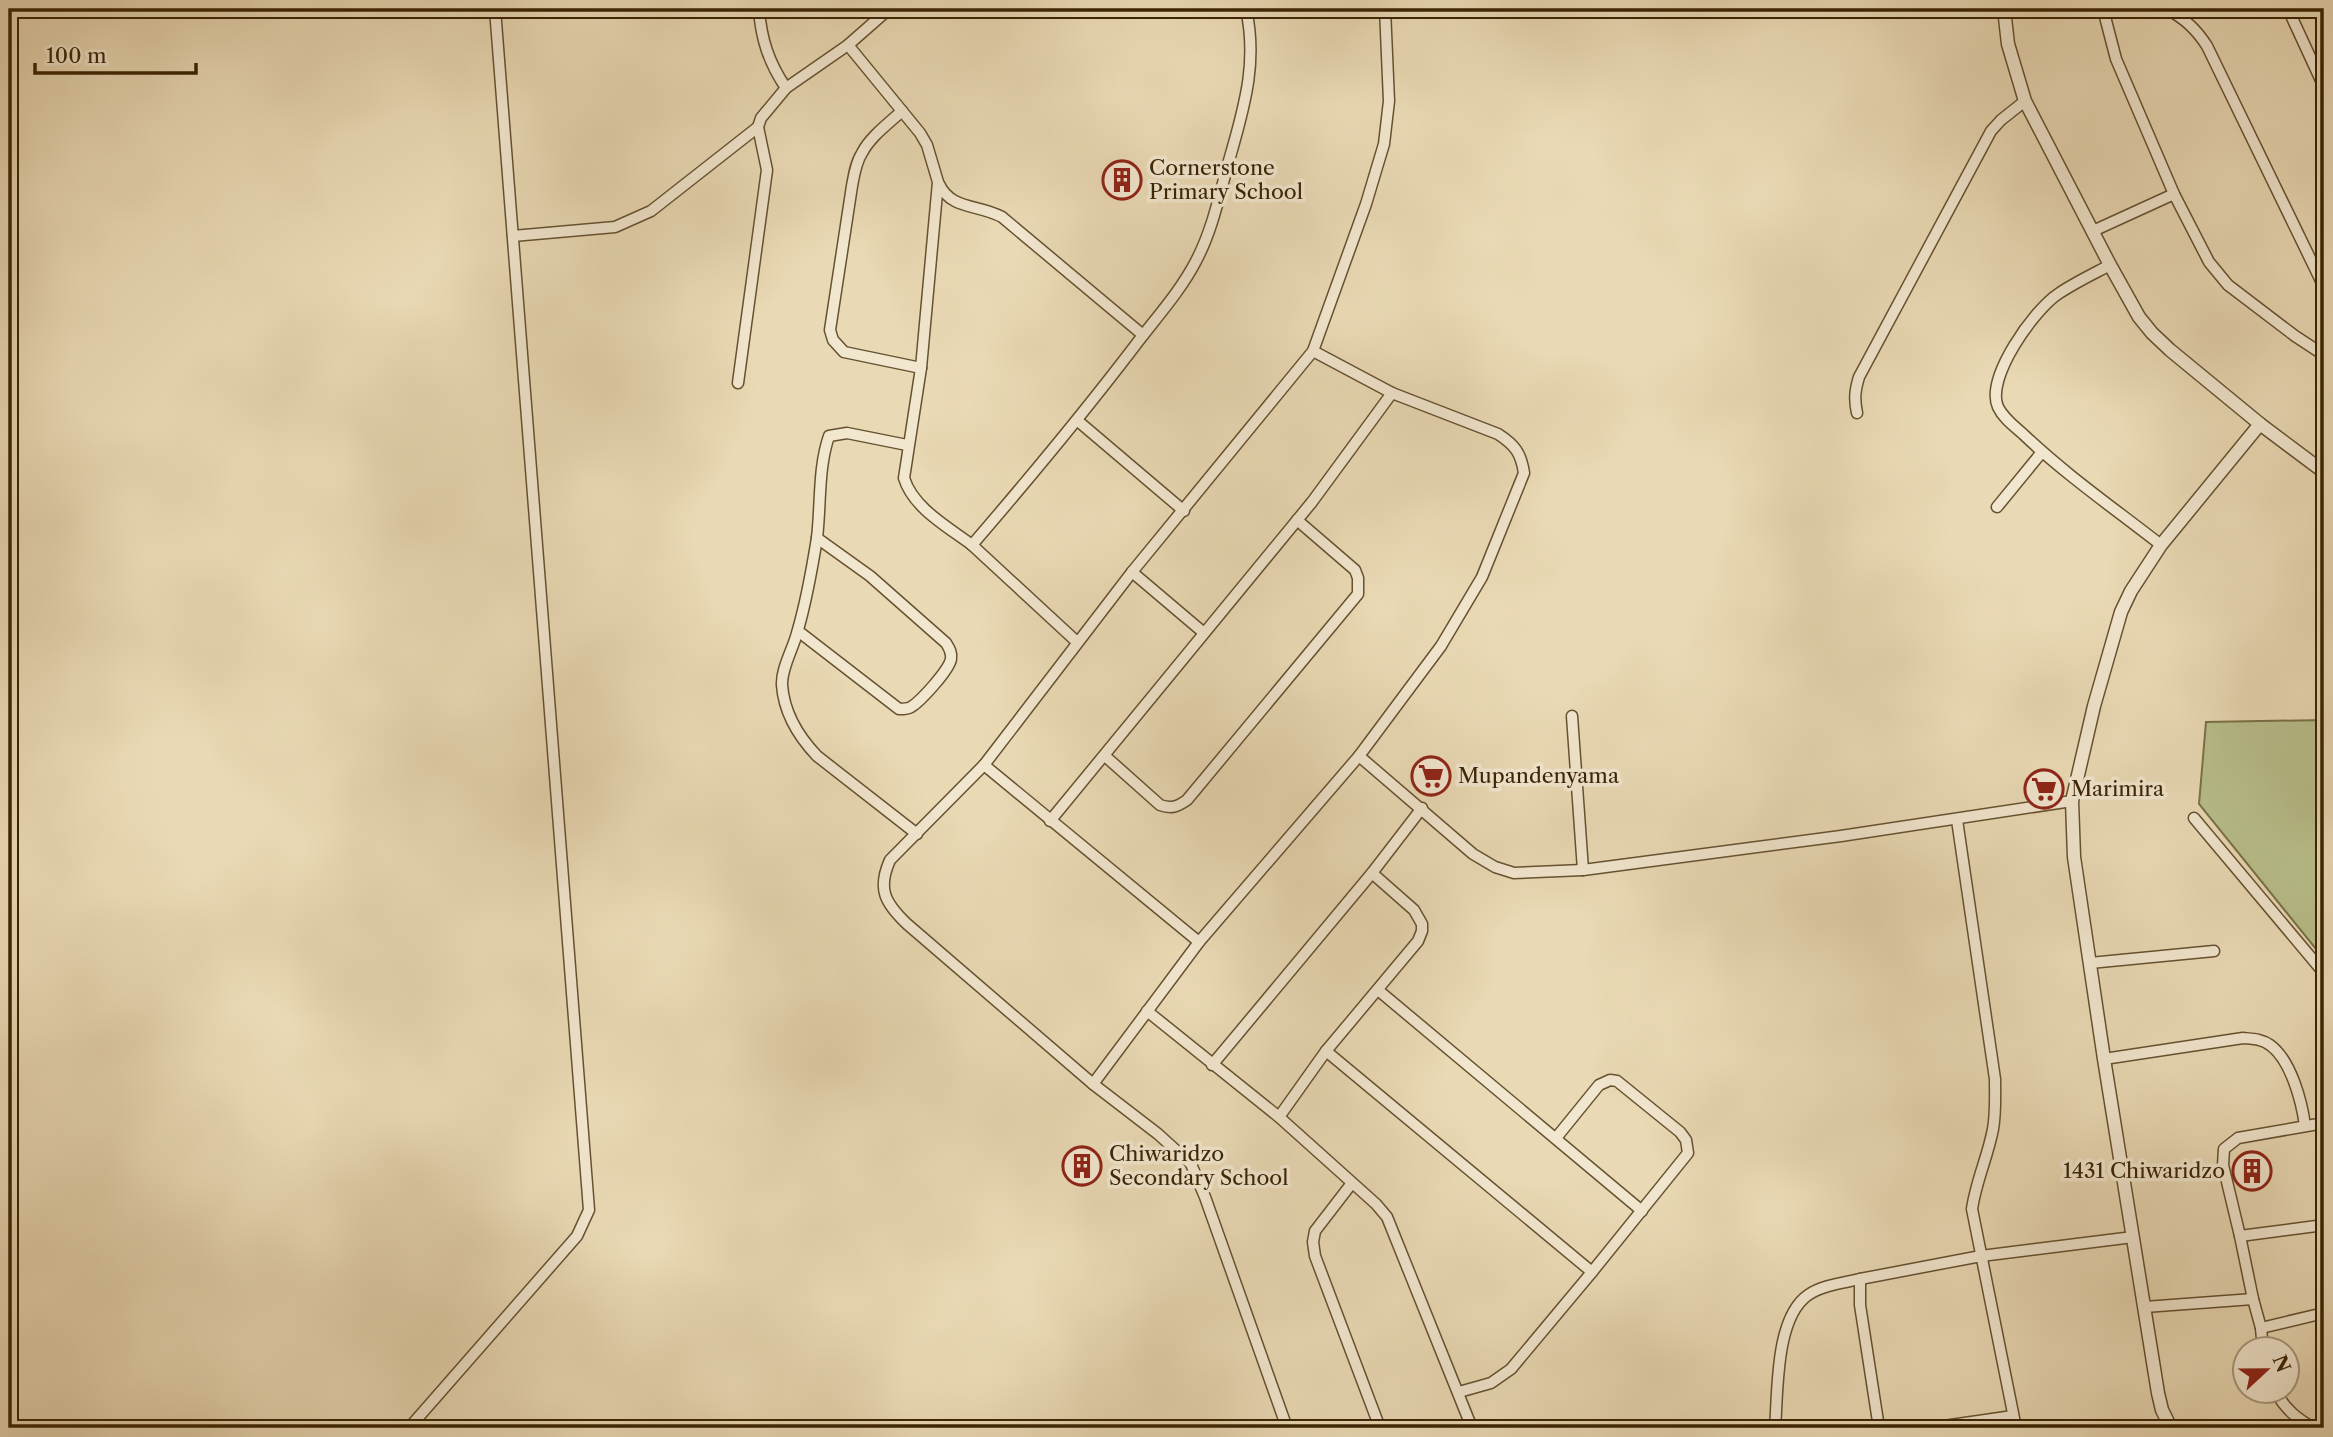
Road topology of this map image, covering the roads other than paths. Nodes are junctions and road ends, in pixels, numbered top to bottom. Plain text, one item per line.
1 (495, 9) edge
2 (760, 9) edge
3 (889, 9) edge
4 (1246, 9) edge
5 (1385, 9) edge
6 (2004, 9) edge
7 (2103, 9) edge
8 (2167, 9) edge
9 (2288, 9) edge
10 (848, 45) junction
11 (2324, 87) edge
12 (786, 88) junction
13 (2025, 102) junction
14 (902, 111) junction
15 (758, 127) junction
16 (938, 182) junction
17 (2174, 194) junction
18 (2093, 231) junction
19 (513, 236) junction
20 (2109, 265) junction
21 (2324, 287) edge
22 (1143, 335) junction
23 (1313, 351) junction
24 (2324, 355) edge
25 (921, 368) junction
26 (738, 383) dead end
27 (1392, 393) junction
28 (1857, 412) dead end
29 (1078, 421) junction
30 (2260, 424) junction
31 (907, 445) junction
32 (2042, 452) junction
33 (2322, 467) edge
34 (1997, 507) dead end
35 (1184, 511) junction
36 (1297, 520) junction
37 (817, 538) junction
38 (972, 545) junction
39 (2161, 545) junction
40 (1132, 572) junction
41 (798, 631) junction
42 (1204, 633) junction
43 (1077, 642) junction
44 (1573, 716) dead end
45 (1105, 756) junction
46 (1359, 756) junction
47 (984, 765) junction
48 (2072, 801) junction
49 (1422, 808) junction
50 (2194, 818) dead end
51 (1957, 820) junction
52 (1050, 821) junction
53 (917, 834) junction
54 (1583, 870) junction
55 (1372, 873) junction
56 (1199, 942) junction
57 (2214, 951) dead end
58 (2090, 963) junction
59 (2324, 973) edge
60 (1378, 990) junction
61 (1147, 1011) junction
62 (1326, 1051) junction
63 (2104, 1059) junction
64 (1212, 1065) junction
65 (1093, 1084) junction
66 (1279, 1118) junction
67 (2324, 1123) edge
68 (2305, 1126) junction
69 (1556, 1138) junction
70 (1352, 1183) junction
71 (1642, 1211) junction
72 (2324, 1225) edge
73 (2240, 1236) junction
74 (2133, 1237) junction
75 (1981, 1256) junction
76 (1592, 1272) junction
77 (1860, 1279) junction
78 (2253, 1299) junction
79 (2145, 1307) junction
80 (2324, 1313) edge
81 (2261, 1328) junction
82 (2262, 1336) edge
83 (1459, 1392) junction
84 (2285, 1406) edge
85 (2014, 1416) junction
86 (2324, 1424) edge
87 (409, 1428) edge
88 (1287, 1428) edge
89 (1380, 1428) edge
90 (1472, 1428) edge
91 (1775, 1428) edge
92 (1879, 1428) edge
93 (1930, 1428) edge
94 (2016, 1428) edge
95 (2171, 1428) edge

1 - 19 street
2 - 12 street
3 - 10 street
4 - 22 street
5 - 23 street
6 - 13 street
7 - 17 street
8 - 21 street
9 - 11 street
10 - 12 street
10 - 14 street
12 - 15 street
13 - 18 street
13 - 28 street
14 - 16 street
14 - 25 street
15 - 19 street
15 - 26 street
16 - 22 street
16 - 25 street
17 - 18 street
17 - 24 street
18 - 20 street
19 - 87 street
20 - 30 street
20 - 32 street
22 - 29 street
23 - 27 street
23 - 35 street
25 - 31 street
27 - 36 street
27 - 46 street
29 - 35 street
29 - 38 street
30 - 33 street
30 - 39 street
31 - 37 street
31 - 38 street
32 - 34 street
32 - 39 street
35 - 40 street
36 - 42 street
36 - 45 street
37 - 41 street
37 - 41 street
38 - 43 street
39 - 48 street
40 - 42 street
40 - 43 street
41 - 53 street
42 - 45 street
43 - 47 street
44 - 54 street
45 - 52 street
46 - 49 street
46 - 56 street
47 - 52 street
47 - 53 street
48 - 51 street
48 - 58 street
49 - 54 street
49 - 55 street
50 - 59 street
51 - 54 street
51 - 75 street
52 - 56 street
53 - 65 street
55 - 60 street
55 - 64 street
56 - 61 street
57 - 58 street
58 - 63 street
60 - 62 street
60 - 69 street
61 - 64 street
61 - 65 street
62 - 66 street
62 - 76 street
63 - 68 street
63 - 74 street
64 - 66 street
65 - 88 street
66 - 70 street
67 - 68 street
68 - 73 street
69 - 71 street
69 - 71 street
70 - 83 street
70 - 89 street
71 - 76 street
72 - 73 street
73 - 78 street
74 - 75 street
74 - 79 street
75 - 77 street
75 - 85 street
76 - 83 street
77 - 91 street
77 - 92 street
78 - 79 street
78 - 81 street
79 - 95 street
80 - 81 street
81 - 82 street
83 - 90 street
84 - 86 street
85 - 93 street
85 - 94 street

